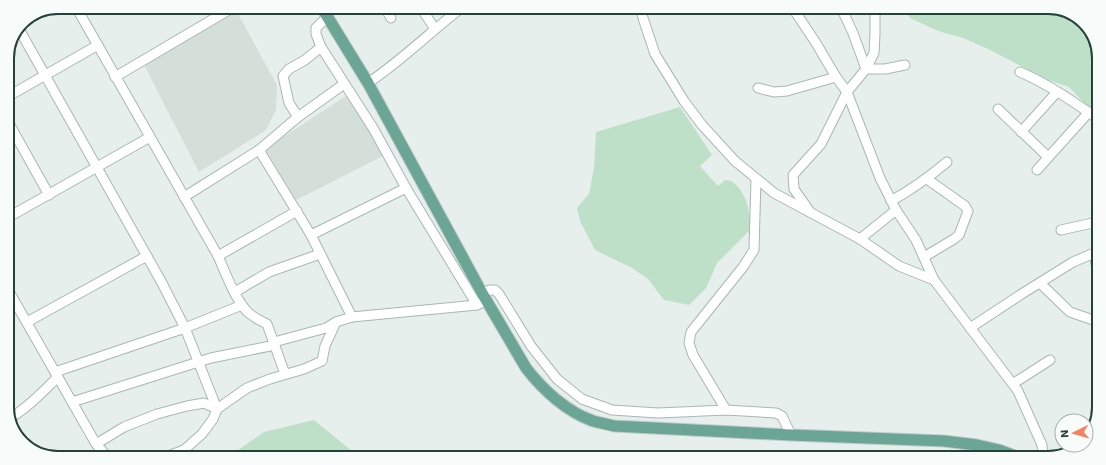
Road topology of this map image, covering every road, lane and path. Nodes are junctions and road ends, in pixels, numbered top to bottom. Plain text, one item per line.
1 (80, 14) edge
2 (222, 14) edge
3 (324, 14) edge
4 (326, 14) edge
5 (389, 14) edge
6 (425, 14) edge
7 (453, 14) edge
8 (642, 14) edge
9 (797, 14) edge
10 (844, 14) edge
11 (875, 14) edge
12 (391, 18) dead end
13 (435, 29) junction
14 (22, 34) edge
15 (98, 45) junction
16 (321, 47) junction
17 (905, 64) dead end
18 (866, 69) junction
19 (1020, 72) dead end
20 (45, 76) junction
21 (115, 77) junction
22 (836, 77) junction
23 (368, 83) junction
24 (344, 84) junction
25 (758, 88) dead end
26 (847, 92) junction
27 (1057, 92) junction
28 (14, 93) edge
29 (998, 109) dead end
30 (1089, 112) junction
31 (1092, 114) edge
32 (298, 117) junction
33 (14, 132) edge
34 (1021, 132) junction
35 (150, 137) junction
36 (259, 150) junction
37 (1048, 157) junction
38 (947, 162) dead end
39 (97, 168) junction
40 (1037, 170) dead end
41 (756, 179) junction
42 (927, 179) junction
43 (406, 188) junction
44 (49, 195) junction
45 (184, 197) junction
46 (891, 201) junction
47 (896, 210) junction
48 (297, 211) junction
49 (811, 213) junction
50 (14, 214) edge
51 (1092, 223) edge
52 (1061, 230) dead end
53 (311, 235) junction
54 (860, 239) junction
55 (320, 254) junction
56 (1092, 254) edge
57 (147, 256) junction
58 (218, 256) junction
59 (924, 257) junction
60 (934, 280) junction
61 (1040, 283) junction
62 (235, 292) junction
63 (482, 299) junction
64 (14, 300) edge
65 (16, 303) joint
66 (242, 305) junction
67 (352, 317) junction
68 (1092, 320) edge
69 (28, 322) junction
70 (336, 322) junction
71 (185, 328) junction
72 (970, 328) junction
73 (274, 344) junction
74 (1050, 360) dead end
75 (199, 361) junction
76 (56, 374) junction
77 (285, 374) junction
78 (1014, 383) junction
79 (72, 402) junction
80 (217, 409) junction
81 (726, 410) junction
82 (15, 415) edge
83 (791, 436) junction
84 (96, 444) junction
85 (102, 451) edge
86 (183, 451) edge
87 (1002, 451) edge
88 (1042, 451) edge

1 - 15 street
2 - 21 street
3 - 16 street
4 - 23 main road
5 - 12 street
6 - 13 street
7 - 13 street
8 - 41 street
9 - 22 street
10 - 18 street
11 - 18 street
13 - 23 street
14 - 20 street
15 - 20 street
15 - 21 street
16 - 24 street
16 - 32 street
17 - 18 street
18 - 26 street
19 - 27 street
20 - 28 street
20 - 39 street
21 - 35 street
22 - 25 street
22 - 26 street
23 - 63 main road
24 - 32 street
24 - 43 street
26 - 46 street
26 - 49 street
27 - 30 street
27 - 34 street
29 - 34 street
30 - 31 street
30 - 37 street
32 - 36 street
33 - 44 street
34 - 37 street
35 - 39 street
35 - 45 street
36 - 45 street
36 - 48 street
37 - 40 street
38 - 42 street
39 - 44 street
39 - 57 street
41 - 49 street
41 - 81 street
42 - 46 street
42 - 59 street
43 - 53 street
43 - 63 street
44 - 50 street
45 - 58 street
46 - 47 street
47 - 54 street
47 - 59 street
48 - 53 street
48 - 58 street
49 - 54 street
51 - 52 street
53 - 55 street
54 - 60 street
55 - 62 street
55 - 67 street
56 - 61 street
57 - 69 street
57 - 71 street
58 - 62 street
59 - 60 street
60 - 72 street
61 - 68 street
61 - 72 street
62 - 66 street
63 - 67 street
63 - 81 street
63 - 83 main road
64 - 65 street
65 - 69 street
66 - 71 street
66 - 73 street
67 - 70 street
69 - 76 street
70 - 73 street
70 - 77 street
71 - 75 street
71 - 76 street
72 - 78 street
73 - 75 street
73 - 77 street
74 - 78 street
75 - 79 street
75 - 80 street
76 - 79 street
76 - 82 street
77 - 80 street
78 - 88 street
79 - 84 street
80 - 84 street
80 - 86 street
81 - 83 street
83 - 87 main road
84 - 85 street

